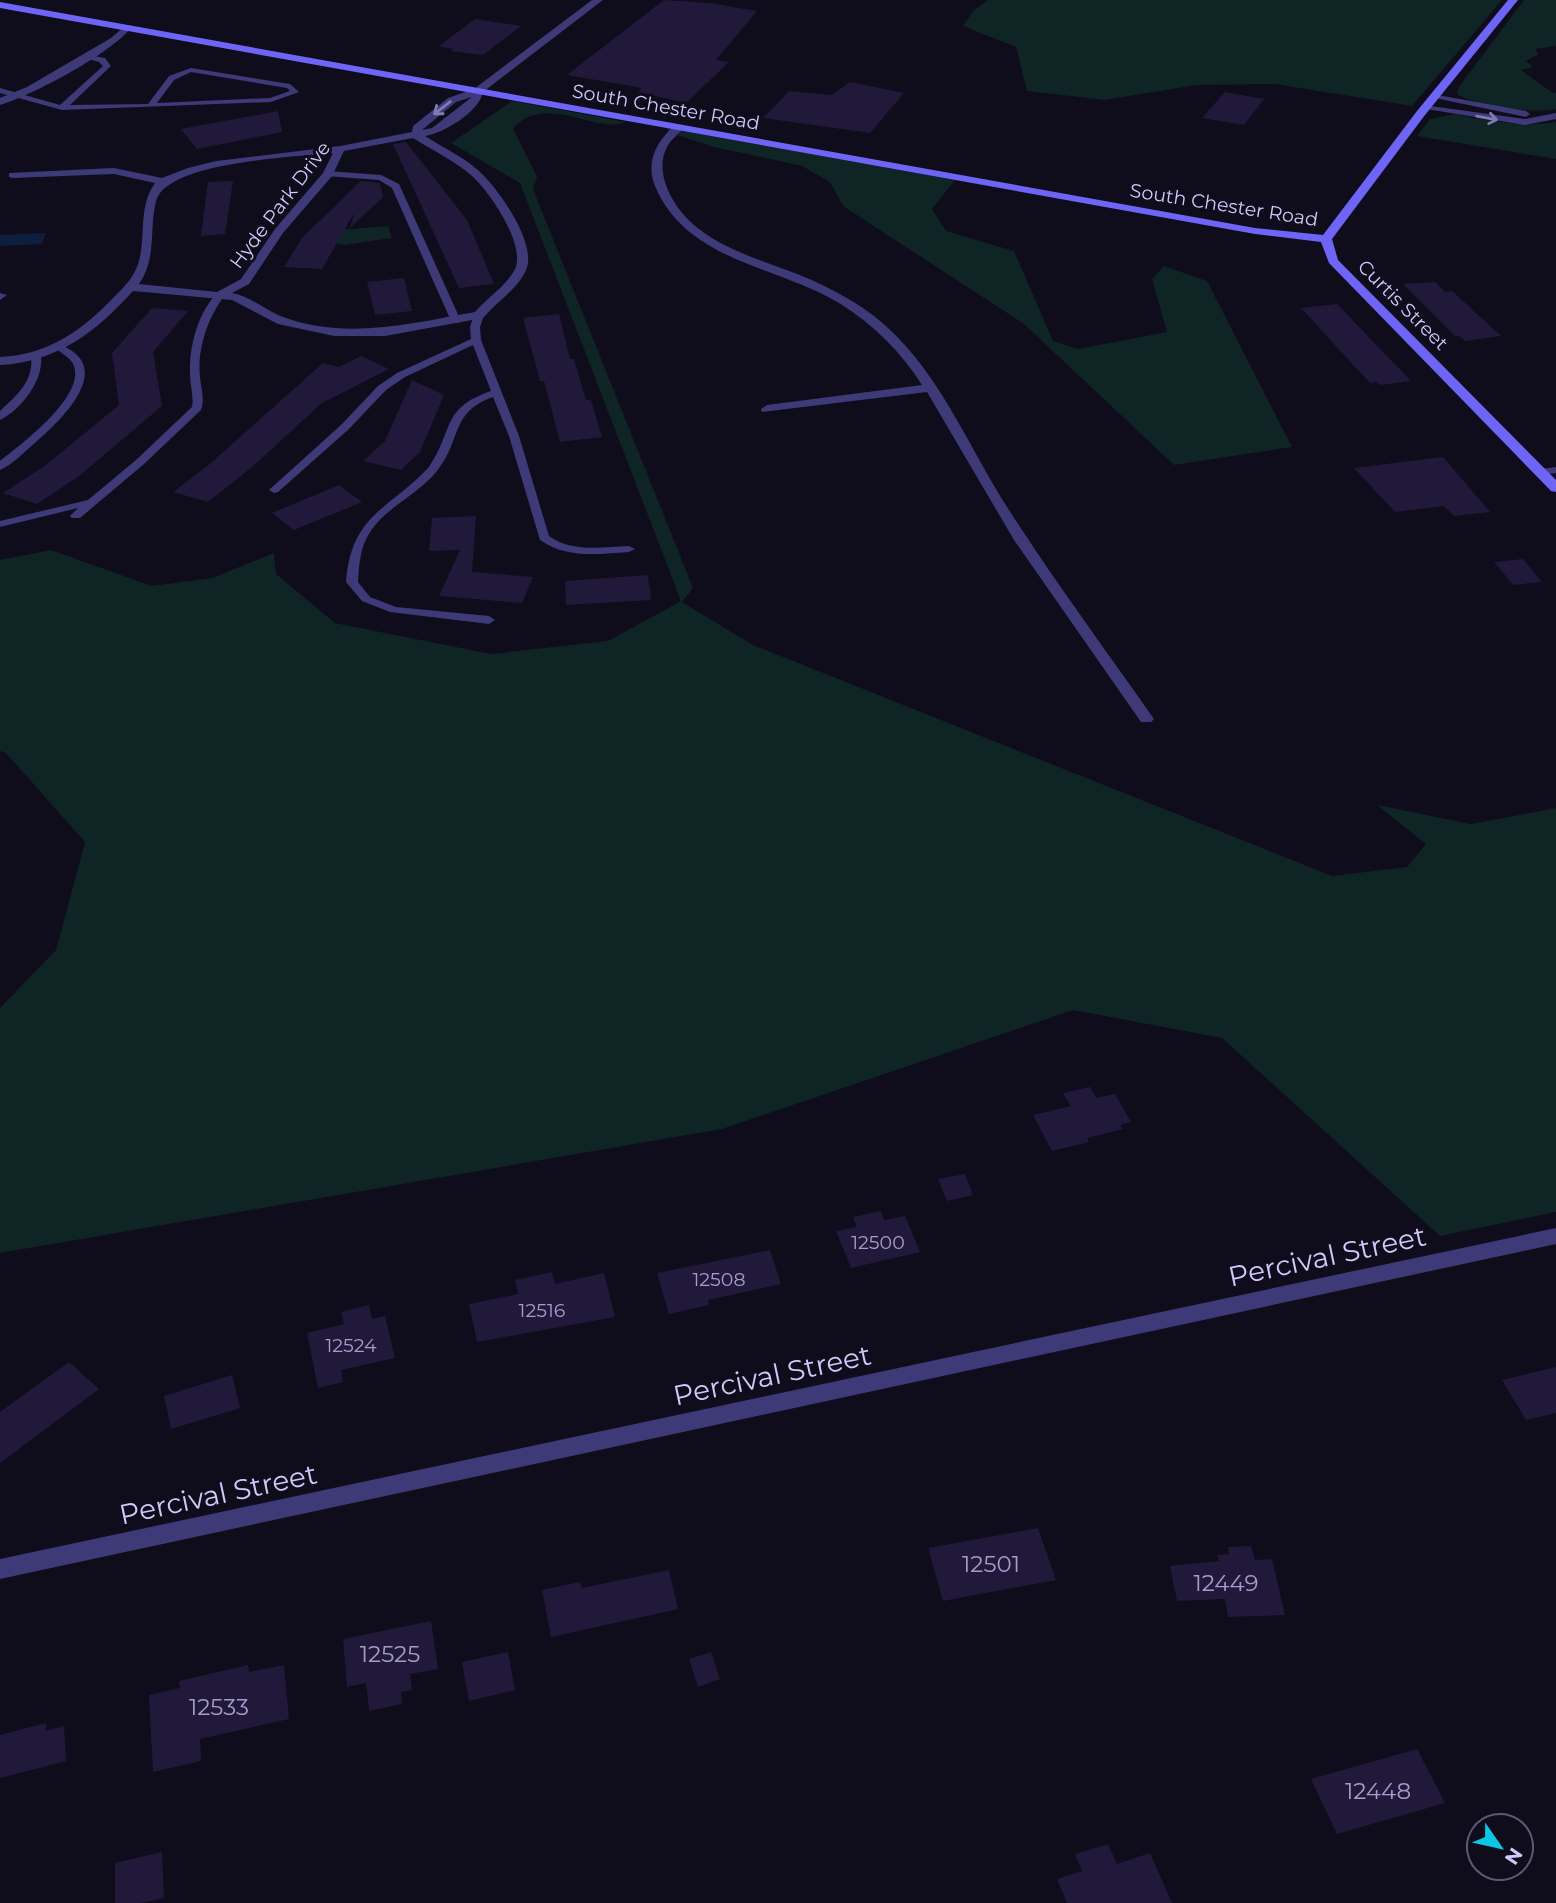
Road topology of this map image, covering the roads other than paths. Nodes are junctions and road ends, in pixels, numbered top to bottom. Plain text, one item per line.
1 (598, 0) edge
2 (1513, 0) edge
3 (0, 5) edge
4 (125, 29) junction
5 (87, 56) junction
6 (478, 91) junction
7 (1, 94) edge
8 (19, 96) junction
9 (1435, 96) junction
10 (151, 106) junction
11 (1426, 107) junction
12 (62, 108) junction
13 (1552, 116) edge
14 (679, 127) junction
15 (417, 136) junction
16 (340, 149) junction
17 (328, 174) junction
18 (13, 175) dead end
19 (163, 182) junction
20 (1326, 239) junction
21 (130, 287) junction
22 (221, 294) junction
23 (479, 315) junction
24 (456, 321) junction
25 (476, 340) junction
26 (61, 348) junction
27 (36, 356) junction
28 (0, 361) edge
29 (929, 388) junction
30 (496, 392) junction
31 (766, 410) dead end
32 (0, 417) edge
33 (0, 467) edge
34 (1556, 470) edge
35 (1540, 472) junction
36 (1556, 488) edge
37 (274, 490) dead end
38 (88, 503) junction
39 (76, 516) dead end
40 (0, 524) edge
41 (629, 549) dead end
42 (489, 620) dead end
43 (1146, 719) dead end
44 (1556, 1236) edge
45 (0, 1569) edge

1 - 6 street, Hyde Park Drive
2 - 9 street
3 - 4 street, South Chester Road
4 - 5 street
4 - 6 street, South Chester Road
4 - 7 street
5 - 8 street
5 - 12 lane
6 - 14 street, South Chester Road
6 - 15 street, Hyde Park Drive
7 - 8 street
8 - 12 lane
9 - 11 street
9 - 13 lane
10 - 10 lane
10 - 12 lane
11 -> 13 lane
11 - 20 street
14 - 20 street, South Chester Road
14 - 29 street
15 - 16 street, Hyde Park Drive
15 - 23 street, Hyde Park Drive
16 - 17 street, Hyde Park Drive
16 - 19 street
17 - 22 street, Hyde Park Drive
17 - 24 lane
18 - 19 street
19 - 21 street
20 - 35 street, Curtis Street
21 - 22 street
21 - 26 street
22 - 24 street, Hyde Park Drive
22 - 38 lane
23 - 24 street, Hyde Park Drive
23 - 25 lane
25 - 30 lane
25 - 37 lane
26 - 27 street
26 - 33 lane
27 - 28 street
27 - 32 lane
29 - 31 street
29 - 43 street
30 - 41 lane
30 - 42 lane
34 - 35 lane
35 - 36 street, Curtis Street
38 - 39 lane
38 - 40 lane
44 - 45 street, Percival Street

